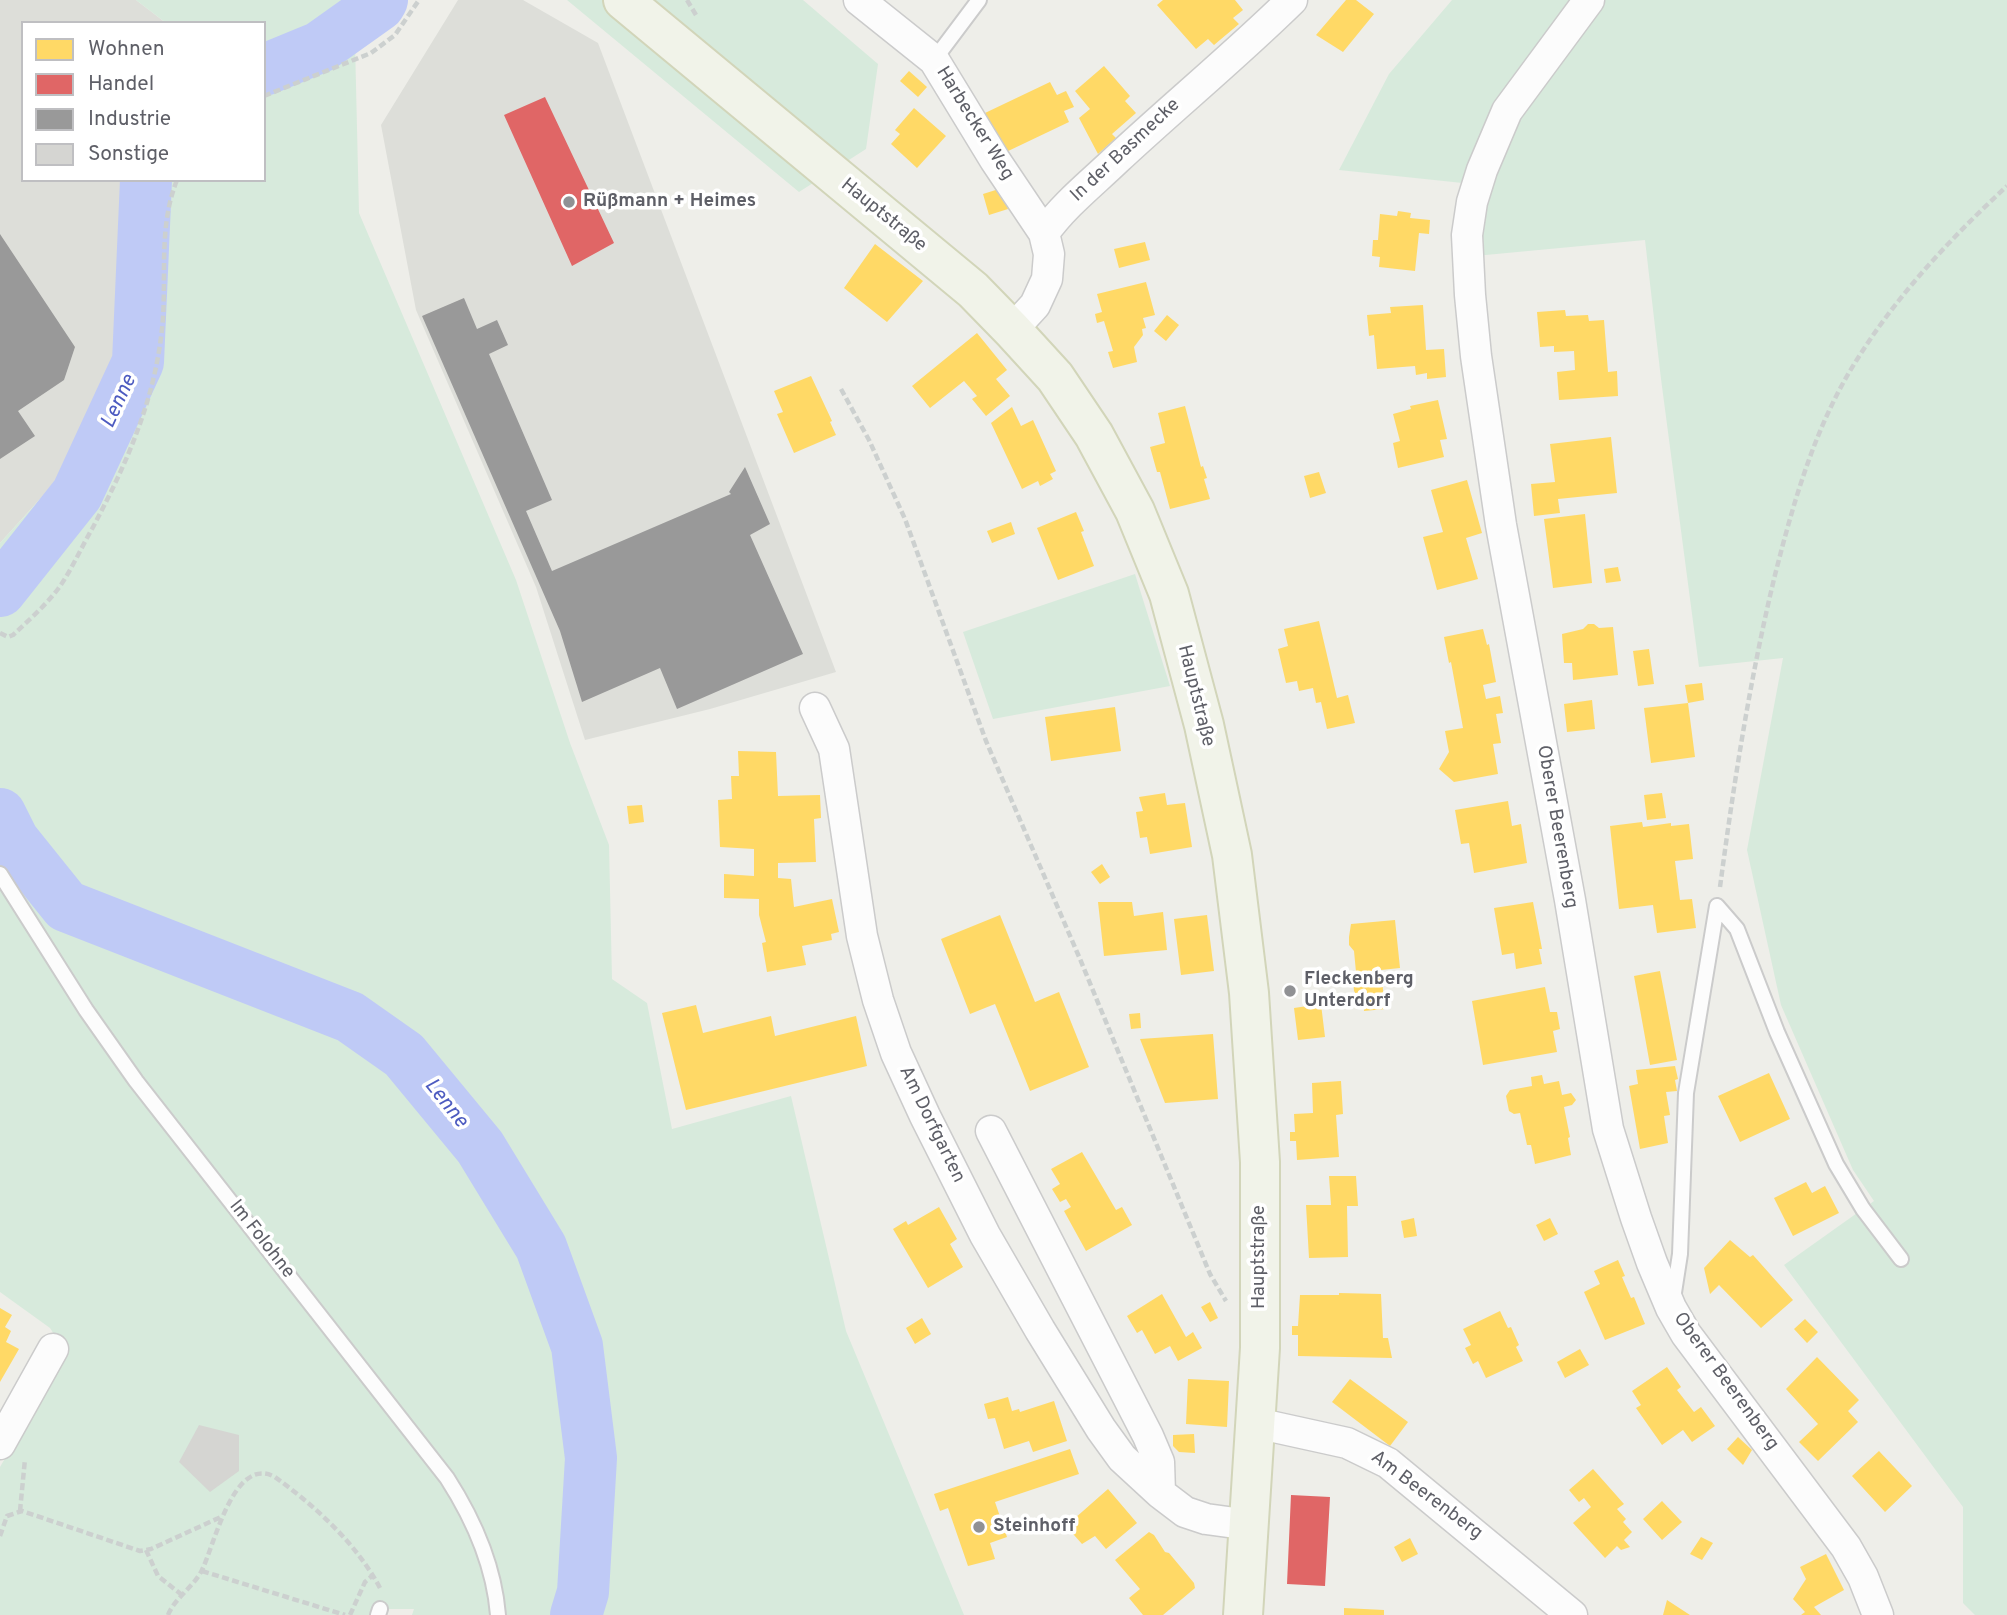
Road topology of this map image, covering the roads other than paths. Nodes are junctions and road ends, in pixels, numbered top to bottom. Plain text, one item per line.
1 (623, 0) edge
2 (859, 0) edge
3 (979, 0) edge
4 (1292, 0) edge
5 (1590, 0) edge
6 (934, 60) junction
7 (1044, 233) junction
8 (1012, 330) junction
9 (815, 708) dead end
10 (0, 874) edge
11 (991, 1131) dead end
12 (1901, 1259) dead end
13 (1671, 1308) junction
14 (53, 1349) dead end
15 (1256, 1423) junction
16 (0, 1444) edge
17 (1160, 1493) junction
18 (1250, 1525) junction
19 (498, 1615) edge
20 (1243, 1615) edge
21 (1572, 1615) edge
22 (1878, 1615) edge

1 - 8 main road, Hauptstraße
2 - 6 street, Harbecker Weg
3 - 6 lane
4 - 7 street, In der Basmecke
5 - 13 street, Oberer Beerenberg
6 - 7 street, Harbecker Weg
7 - 8 street
8 - 15 main road, Hauptstraße
9 - 17 street, Am Dorfgarten
10 - 19 lane, Im Folohne
11 - 17 street
12 - 13 lane
13 - 22 street, Oberer Beerenberg
14 - 16 street
15 - 18 main road, Hauptstraße
15 - 21 street, Am Beerenberg
17 - 18 street, Am Dorfgarten
18 - 20 main road, Hauptstraße

